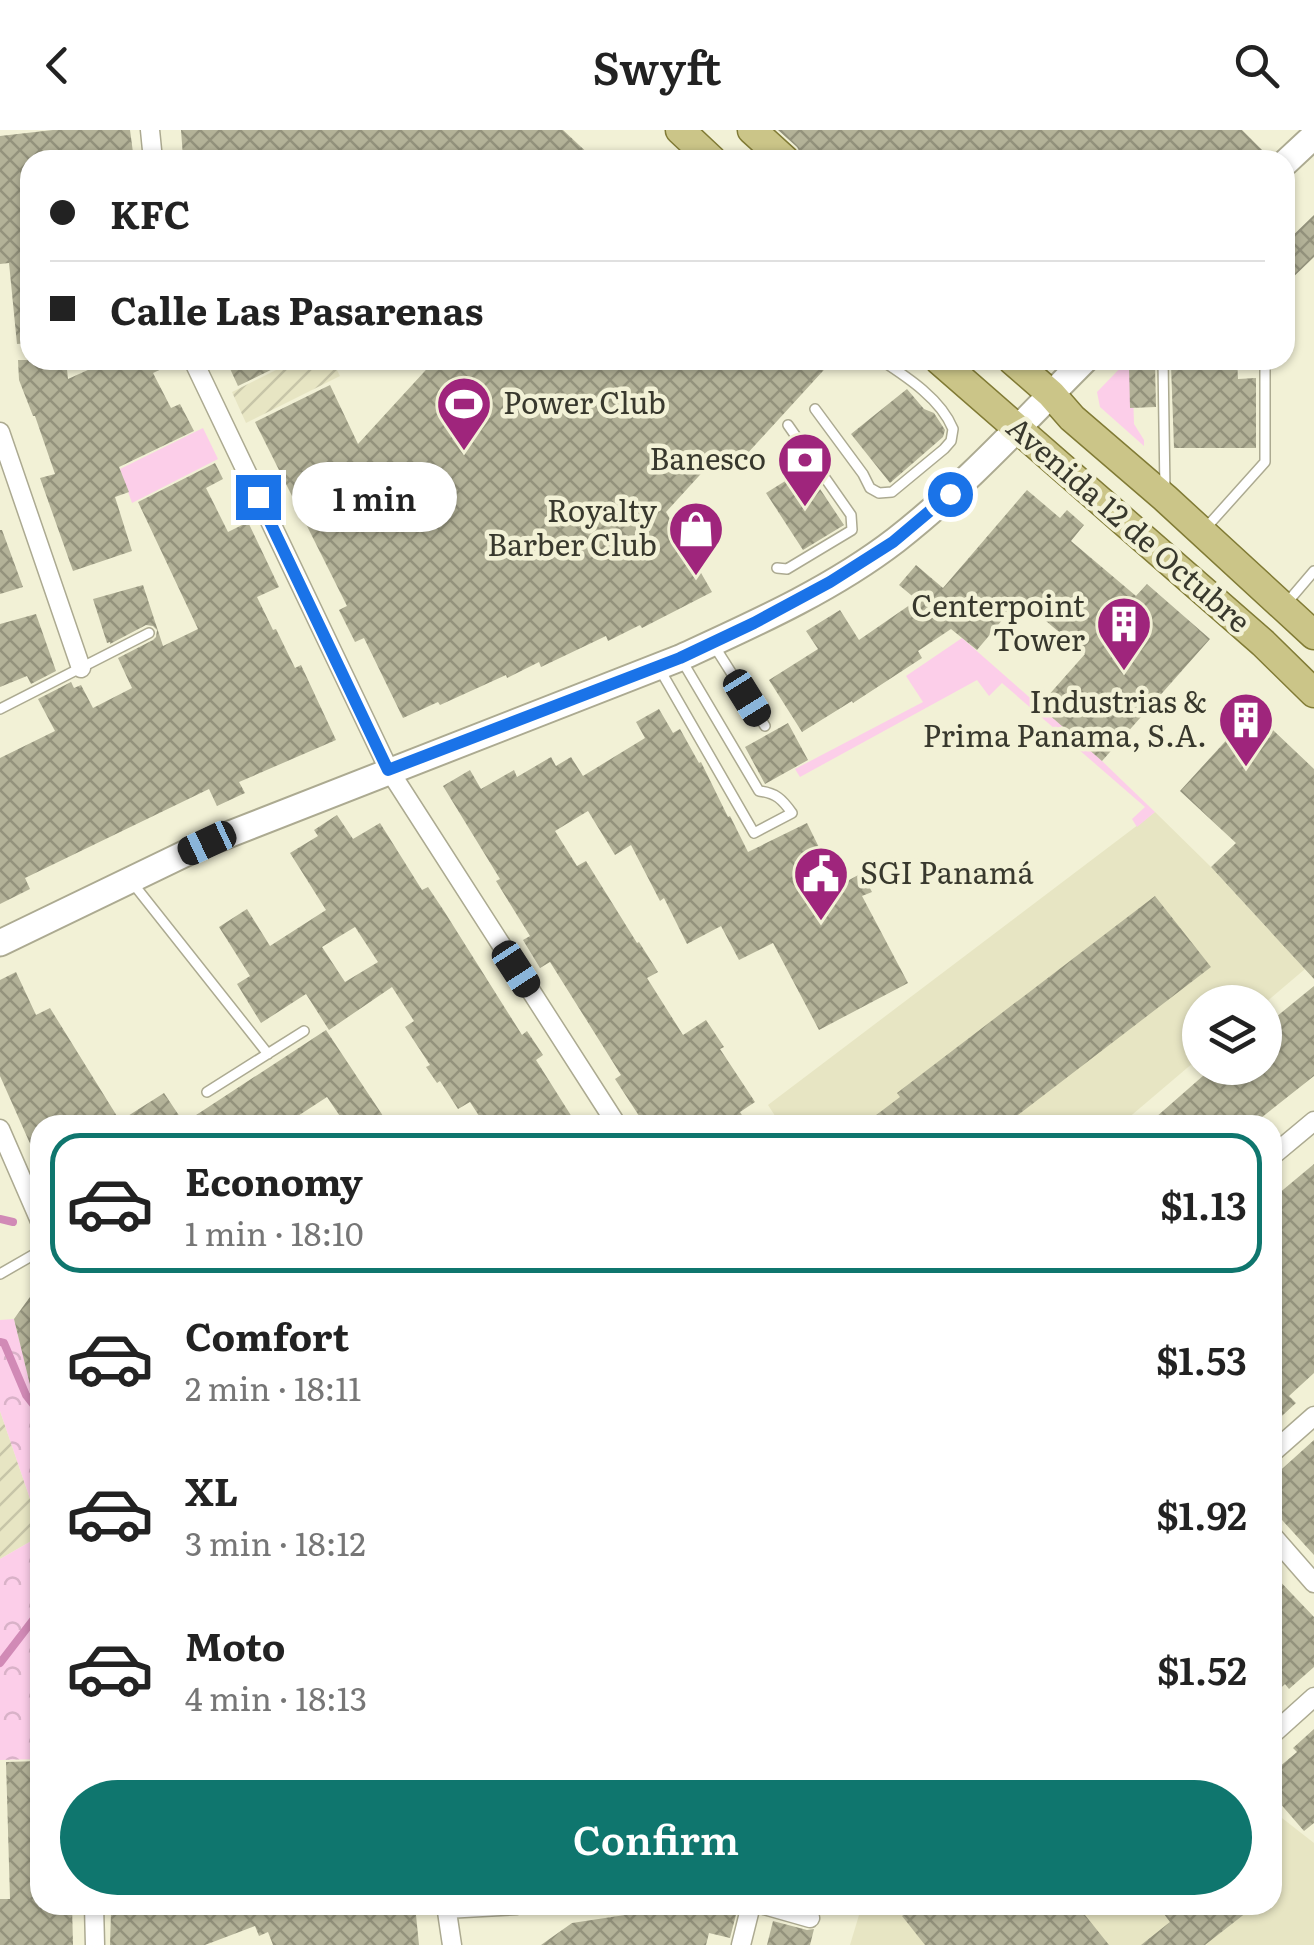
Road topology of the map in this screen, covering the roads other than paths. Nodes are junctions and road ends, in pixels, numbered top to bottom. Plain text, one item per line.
1 (680, 130) edge
2 (752, 130) edge
3 (1314, 136) edge
4 (701, 150) edge
5 (774, 150) edge
6 (1295, 154) edge
7 (197, 370) edge
8 (897, 370) edge
9 (950, 370) edge
10 (1023, 370) edge
11 (1075, 370) edge
12 (1163, 370) edge
13 (1265, 370) edge
14 (1051, 394) junction
15 (815, 409) dead end
16 (788, 426) dead end
17 (1017, 428) junction
18 (0, 432) edge
19 (1166, 498) junction
20 (1202, 532) junction
21 (777, 568) dead end
22 (1314, 571) edge
23 (1283, 606) junction
24 (149, 633) dead end
25 (1314, 636) edge
26 (712, 643) junction
27 (669, 662) junction
28 (81, 668) junction
29 (1314, 693) edge
30 (0, 709) edge
31 (764, 726) dead end
32 (388, 770) junction
33 (759, 791) junction
34 (739, 807) junction
35 (130, 879) junction
36 (0, 943) edge
37 (304, 1031) dead end
38 (268, 1054) junction
39 (208, 1092) dead end
40 (611, 1115) edge
41 (1314, 1121) edge
42 (0, 1129) edge
43 (1282, 1148) edge
44 (30, 1199) edge
45 (30, 1257) edge
46 (0, 1274) edge
47 (1314, 1416) edge
48 (1282, 1444) edge
49 (1282, 1546) edge
50 (1314, 1583) edge
51 (1314, 1697) edge
52 (1282, 1726) edge
53 (94, 1915) edge
54 (447, 1915) edge
55 (749, 1915) edge
56 (799, 1915) edge
57 (810, 1918) dead end
58 (95, 1945) edge
59 (452, 1945) edge
60 (742, 1945) edge

1 - 4 main road
2 - 5 main road
3 - 6 main road
7 - 32 street
8 - 15 lane
9 - 17 main road, Avenida 12 de Octubre
10 - 14 main road, Avenida 12 de Octubre
11 - 14 main road
12 - 19 lane
13 - 20 lane
14 - 17 main road
14 - 19 main road, Avenida 12 de Octubre
16 - 21 lane
17 - 26 main road
17 - 29 main road, Avenida 12 de Octubre
18 - 28 street
19 - 20 main road, Avenida 12 de Octubre
20 - 23 main road, Avenida 12 de Octubre
22 - 23 lane
23 - 25 main road, Avenida 12 de Octubre
24 - 28 lane
26 - 27 main road
26 - 31 lane
27 - 32 main road
27 - 33 lane
27 - 34 lane
28 - 30 lane
32 - 35 main road
32 - 40 street
33 - 34 lane
33 - 34 lane
35 - 36 main road
35 - 38 lane
37 - 38 lane
38 - 39 lane
41 - 43 street
42 - 44 street
45 - 46 lane
47 - 48 street
49 - 50 street
51 - 52 street
53 - 58 street
54 - 59 street
55 - 60 street
56 - 57 street

